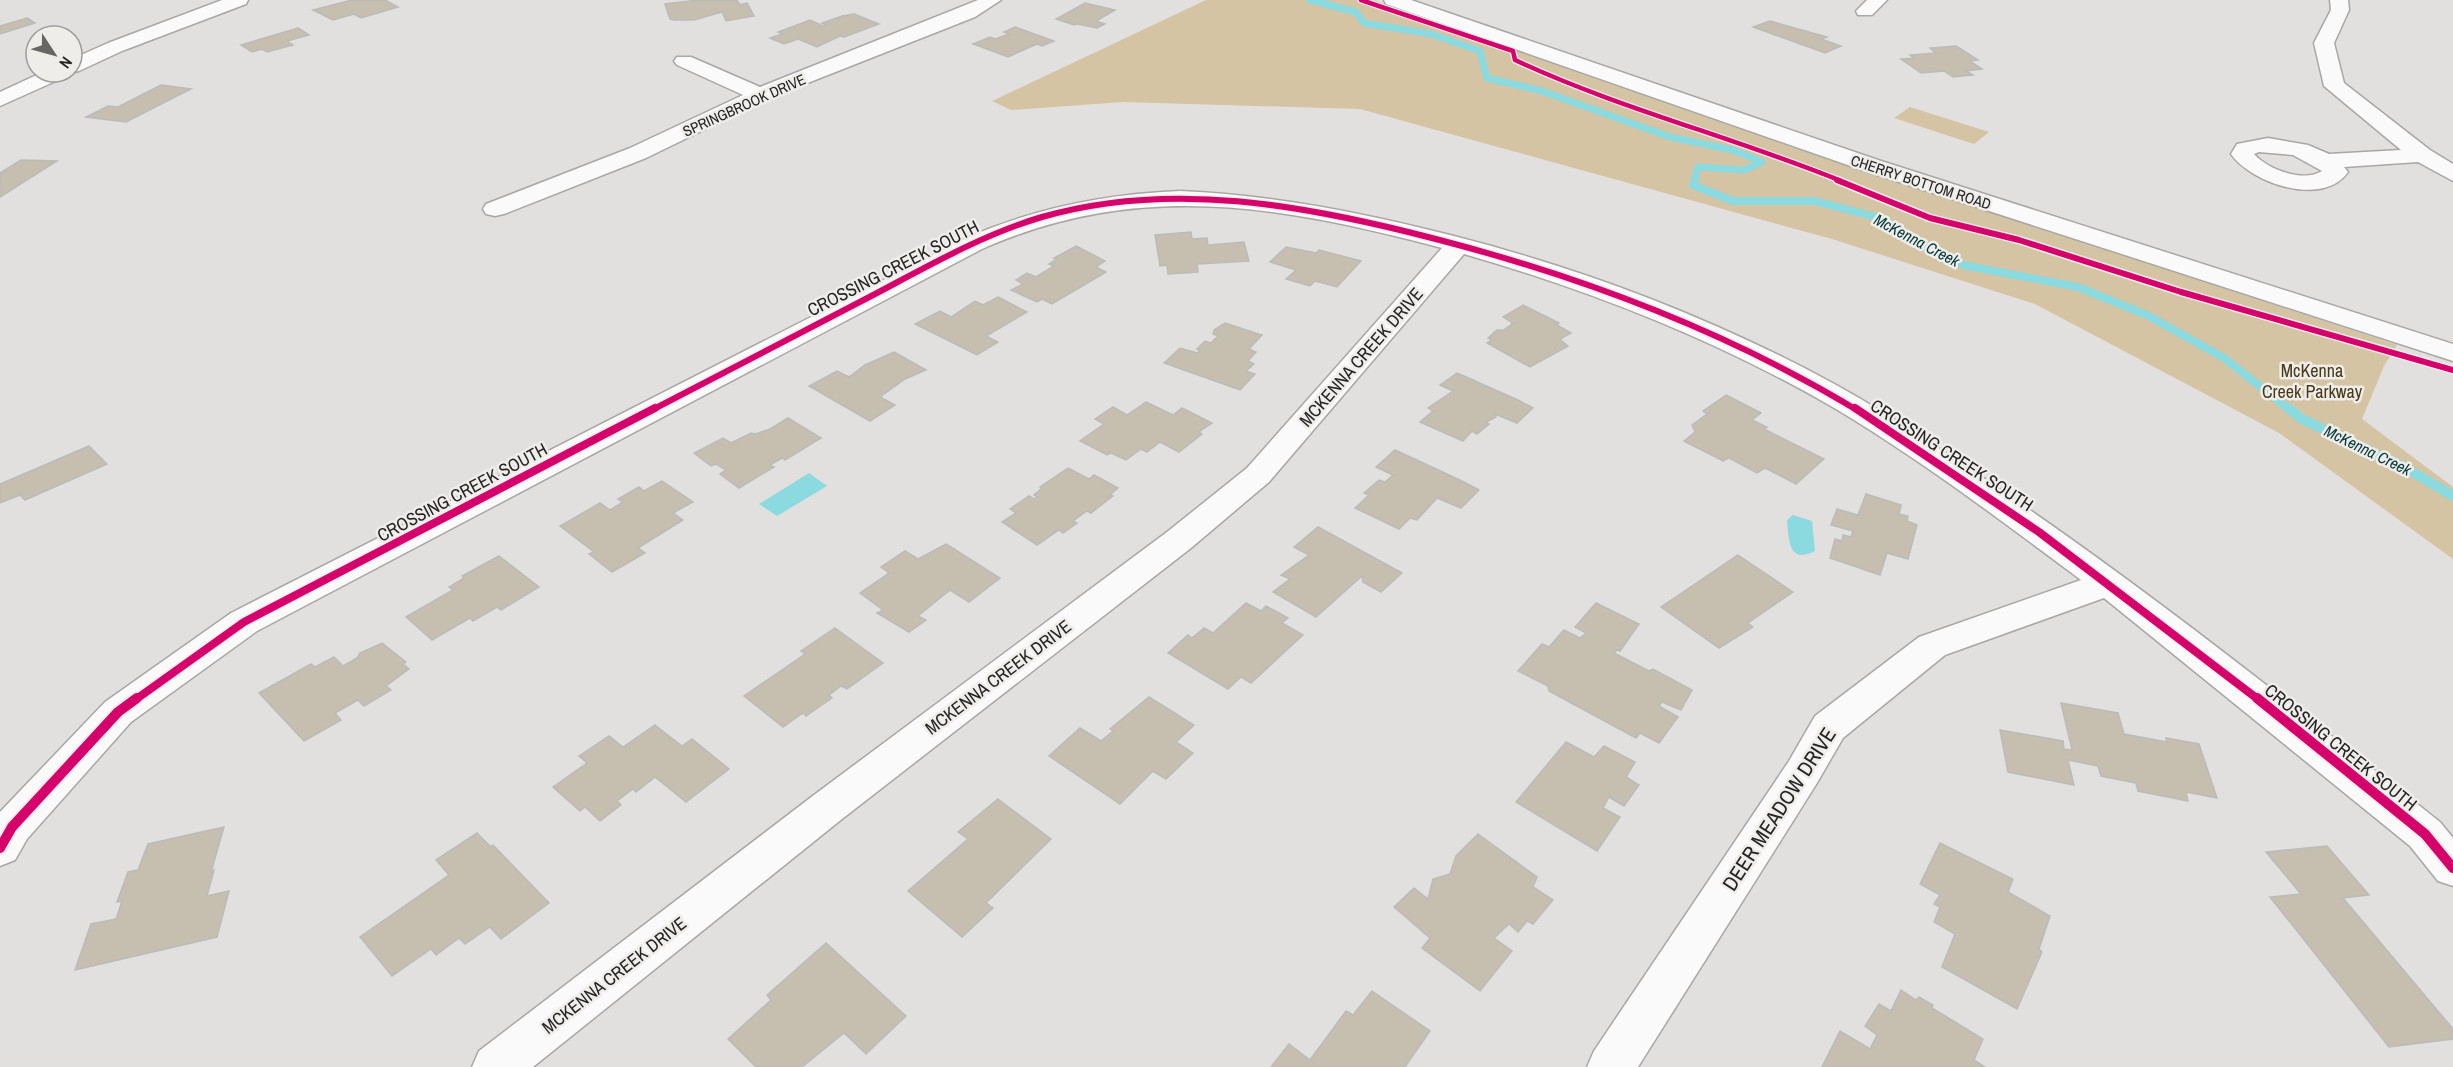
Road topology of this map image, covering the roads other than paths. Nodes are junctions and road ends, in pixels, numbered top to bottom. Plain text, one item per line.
1 (238, 0) edge
2 (992, 0) edge
3 (1393, 0) edge
4 (2339, 0) edge
5 (84, 61) edge
6 (684, 61) dead end
7 (34, 84) edge
8 (760, 95) junction
9 (0, 100) edge
10 (2422, 155) junction
11 (2327, 161) dead end
12 (2453, 174) edge
13 (495, 209) dead end
14 (1459, 244) junction
15 (2453, 353) edge
16 (2109, 583) junction
17 (2439, 830) edge
18 (0, 848) edge
19 (2453, 868) edge
20 (496, 1067) edge
21 (1611, 1067) edge

1 - 5 main road
2 - 8 main road, SPRINGBROOK DRIVE
3 - 15 main road, CHERRY BOTTOM ROAD
4 - 10 main road
6 - 8 main road
7 - 9 main road
8 - 13 main road, SPRINGBROOK DRIVE
10 - 11 main road
10 - 12 main road
14 - 16 main road, CROSSING CREEK SOUTH
14 - 18 main road, CROSSING CREEK SOUTH
14 - 20 main road, MCKENNA CREEK DRIVE
16 - 17 main road, CROSSING CREEK SOUTH
16 - 21 main road, DEER MEADOW DRIVE
17 - 19 main road, CROSSING CREEK SOUTH

